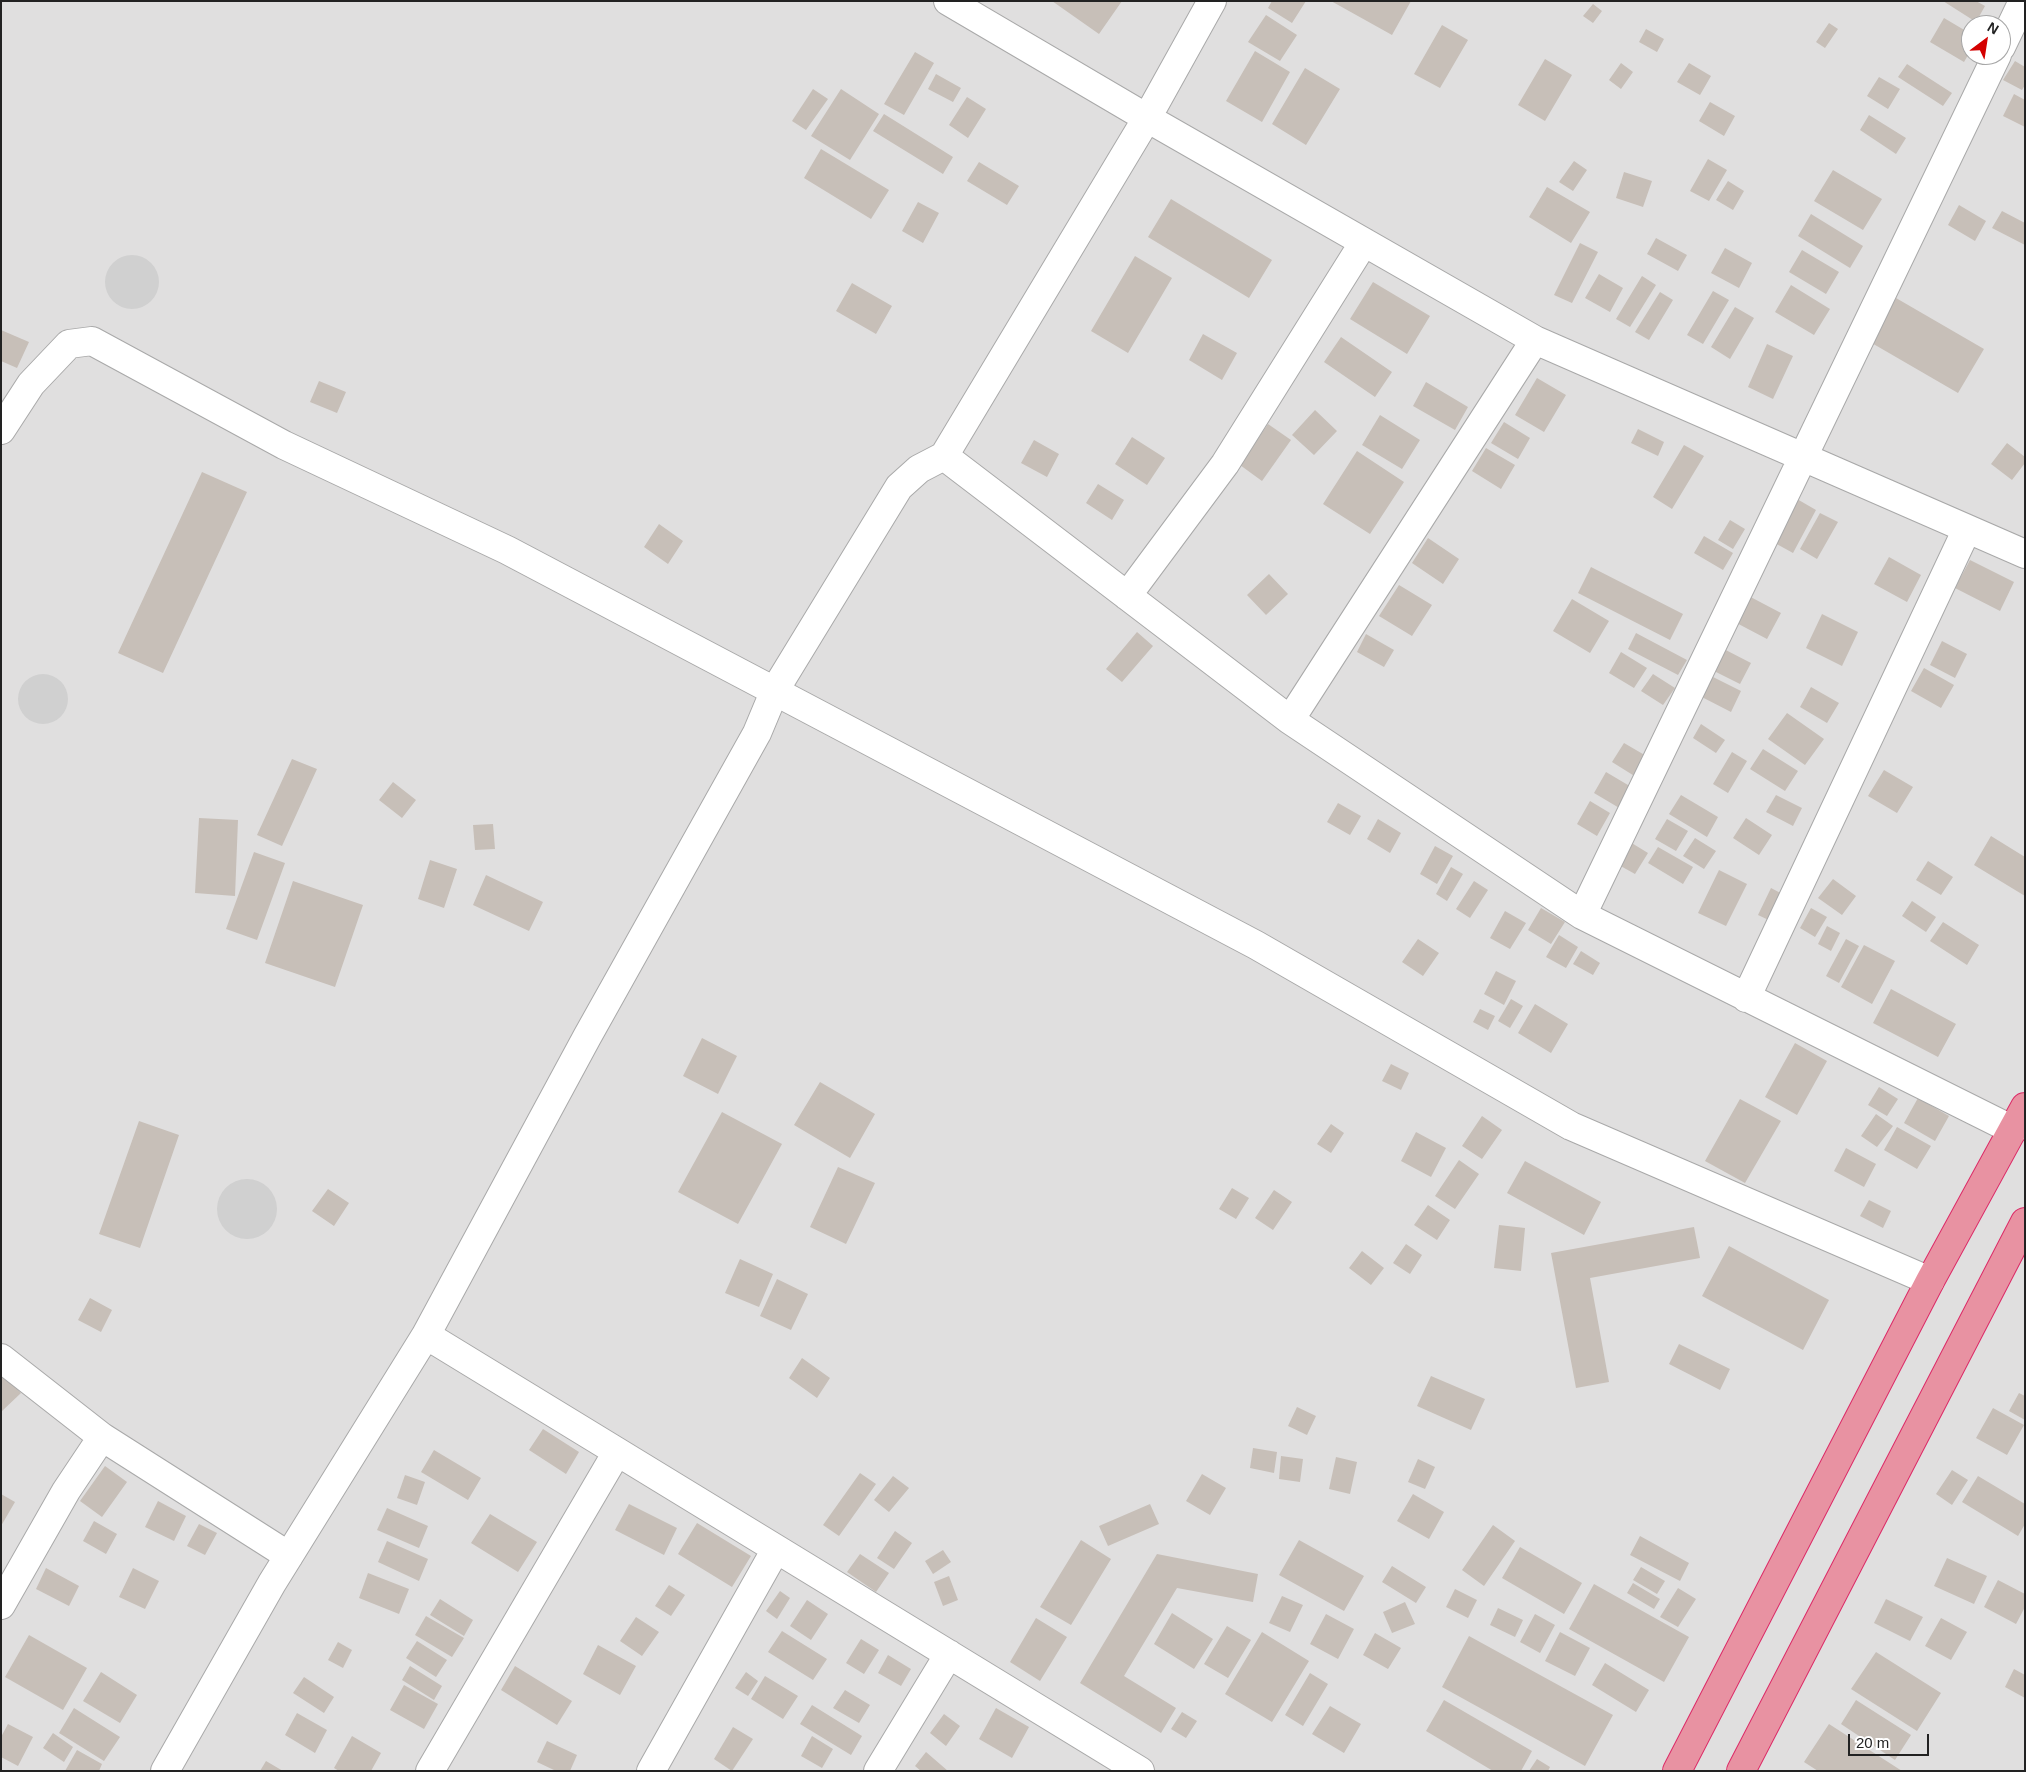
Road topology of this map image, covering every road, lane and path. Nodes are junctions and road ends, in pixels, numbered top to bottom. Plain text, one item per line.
1 (948, 1) edge
2 (1212, 1) edge
3 (2023, 1) edge
4 (2011, 26) edge
5 (1992, 65) edge
6 (1148, 118) junction
7 (1364, 242) junction
8 (1535, 340) junction
9 (1, 430) edge
10 (944, 456) junction
11 (1803, 457) junction
12 (1967, 529) junction
13 (2025, 554) edge
14 (1127, 596) junction
15 (775, 690) junction
16 (1290, 720) junction
17 (1582, 915) junction
18 (1746, 998) junction
19 (2019, 1118) edge
20 (2025, 1222) edge
21 (1930, 1281) junction
22 (426, 1335) junction
23 (1, 1358) edge
24 (102, 1437) junction
25 (617, 1452) junction
26 (776, 1549) junction
27 (289, 1556) junction
28 (1, 1605) edge
29 (949, 1654) junction
30 (165, 1771) edge
31 (430, 1771) edge
32 (651, 1771) edge
33 (878, 1771) edge
34 (1140, 1771) edge
35 (1677, 1771) edge
36 (1740, 1771) edge

1 - 6 street
2 - 6 street
3 - 4 street
5 - 11 street
6 - 7 street
6 - 10 street
7 - 8 street
7 - 14 street
8 - 11 street
8 - 16 street
9 - 15 street
10 - 14 street
10 - 15 street
11 - 12 street
11 - 17 street
12 - 13 street
12 - 18 street
14 - 16 street
15 - 21 street
15 - 22 street
16 - 17 street
17 - 18 street
18 - 19 street
19 - 21 highway
20 - 36 highway
21 - 35 highway
22 - 25 street
22 - 27 street
23 - 24 street
24 - 27 street
24 - 28 street
25 - 26 street
25 - 31 street
26 - 29 street
26 - 32 street
27 - 30 street
29 - 33 street
29 - 34 street

